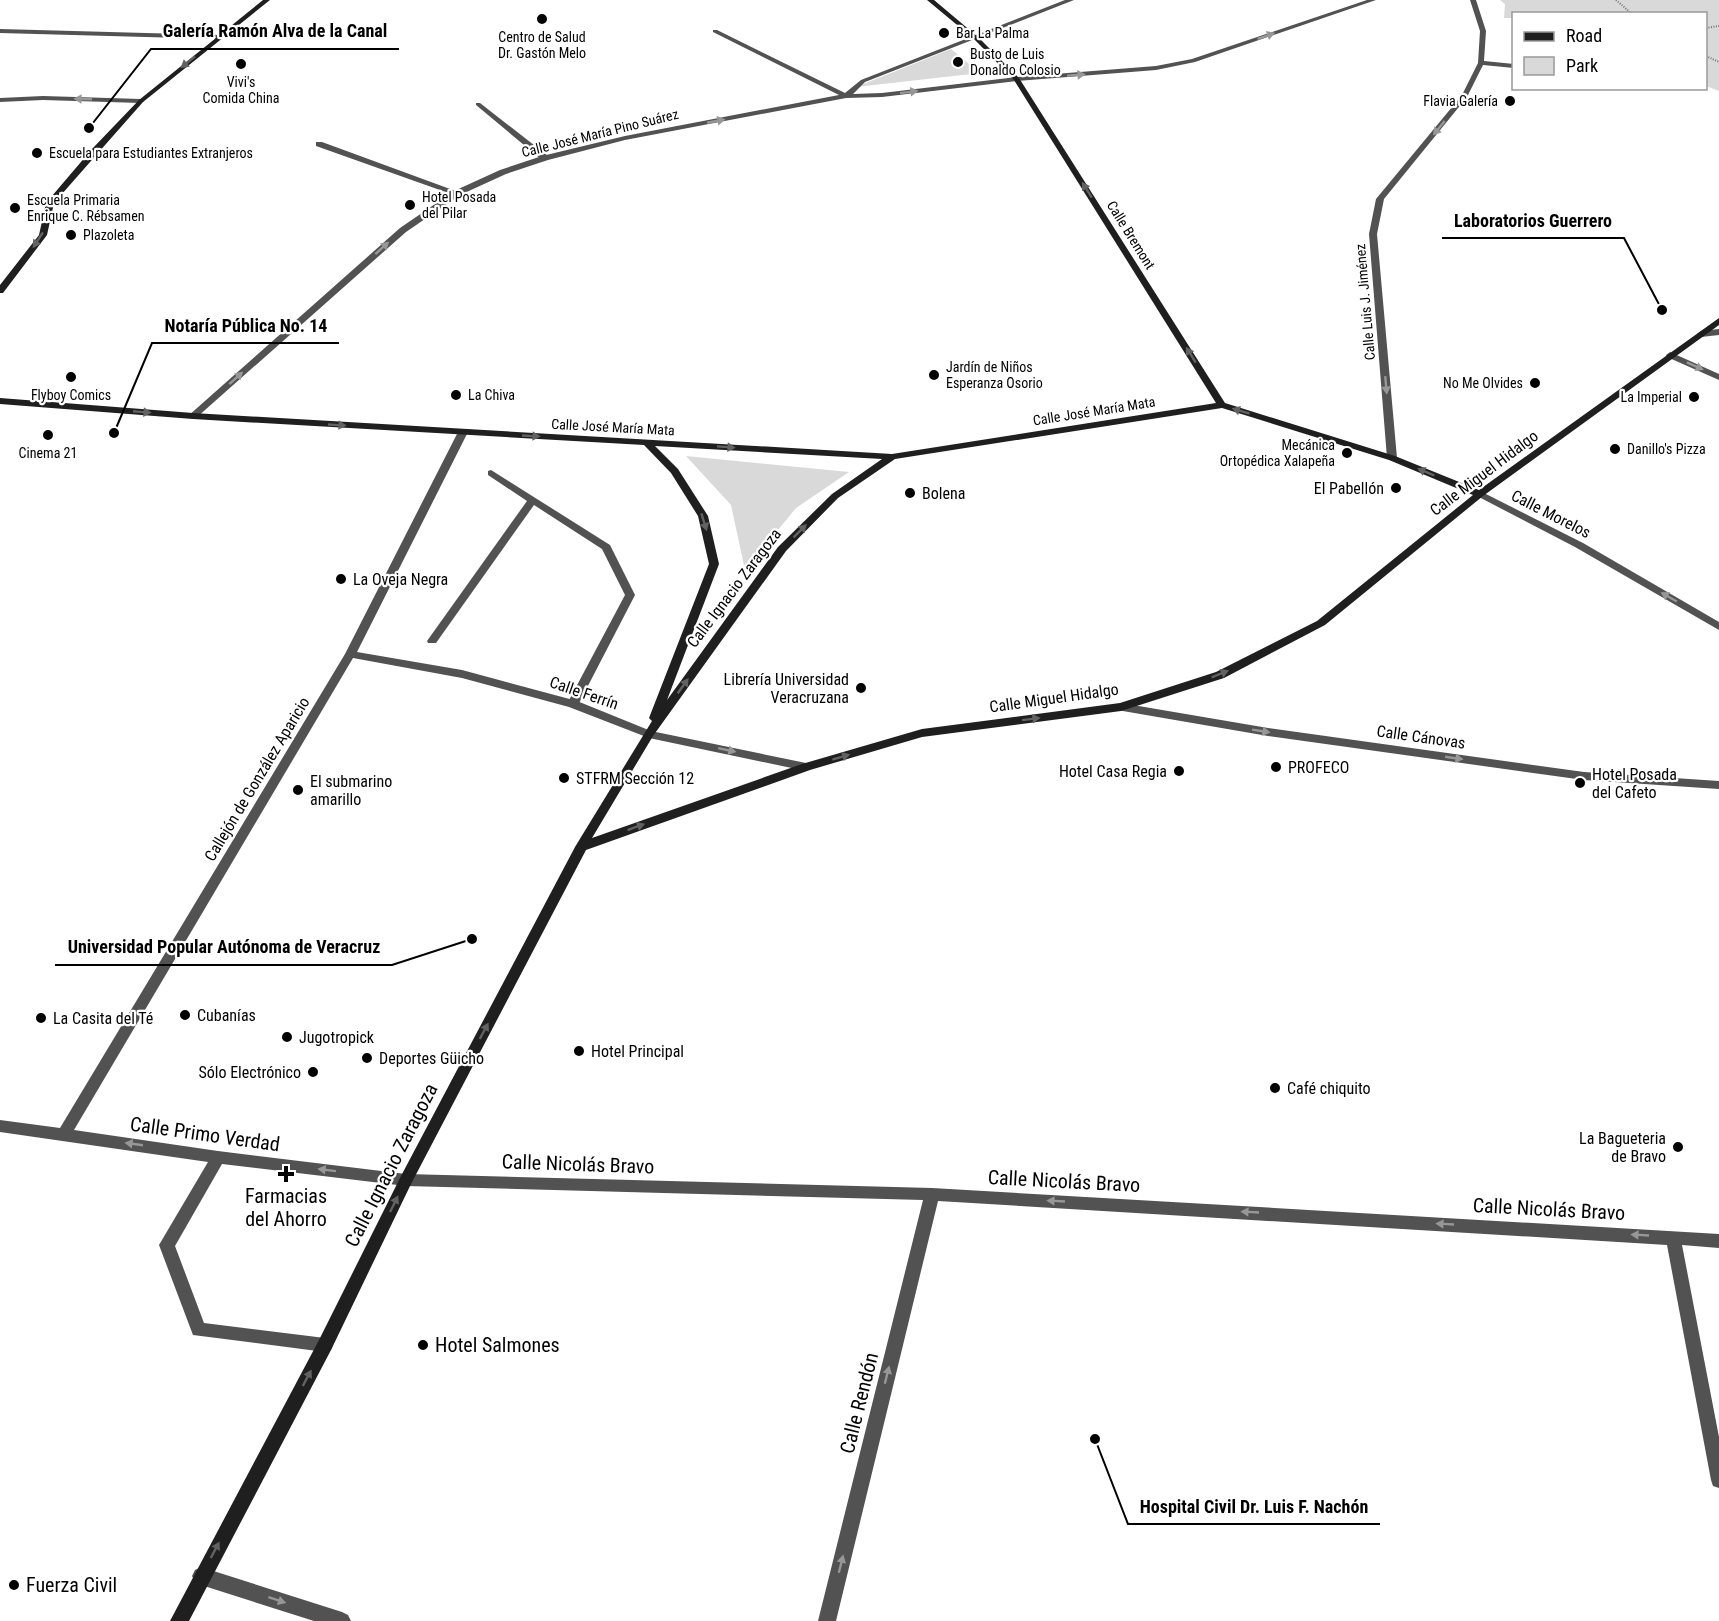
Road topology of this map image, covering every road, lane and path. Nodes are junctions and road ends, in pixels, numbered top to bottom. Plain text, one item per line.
1 (267, 0) edge
2 (930, 0) edge
3 (1071, 0) edge
4 (1373, 0) edge
5 (1473, 0) edge
6 (1616, 0) edge
7 (1630, 12) edge
8 (0, 31) edge
9 (714, 32) dead end
10 (219, 37) junction
11 (976, 38) junction
12 (1480, 63) junction
13 (1512, 66) edge
14 (1017, 79) junction
15 (846, 96) junction
16 (0, 100) edge
17 (141, 101) junction
18 (478, 104) dead end
19 (319, 144) dead end
20 (545, 158) junction
21 (457, 193) junction
22 (0, 291) edge
23 (1719, 321) edge
24 (1719, 332) edge
25 (1701, 334) junction
26 (1671, 355) junction
27 (1719, 377) edge
28 (0, 401) edge
29 (1222, 405) junction
30 (193, 416) junction
31 (463, 432) junction
32 (646, 442) junction
33 (892, 457) junction
34 (1392, 458) junction
35 (491, 473) dead end
36 (1480, 494) junction
37 (533, 500) junction
38 (1719, 627) edge
39 (432, 641) dead end
40 (350, 654) junction
41 (573, 704) junction
42 (1121, 707) junction
43 (649, 734) junction
44 (806, 767) junction
45 (1719, 785) edge
46 (581, 847) junction
47 (0, 1125) edge
48 (64, 1134) junction
49 (218, 1157) junction
50 (406, 1180) junction
51 (932, 1194) junction
52 (1673, 1237) junction
53 (1719, 1241) edge
54 (325, 1345) junction
55 (1719, 1480) edge
56 (201, 1576) junction
57 (179, 1621) edge
58 (342, 1621) edge
59 (827, 1621) edge

1 - 10 main road
2 - 11 main road, Calle Bremont
3 - 11 street, Calle José María Pino Suárez
14 -> 4 street, Calle José María Pino Suárez
5 - 12 street, Calle Luis J. Jiménez
6 - 7 path
8 - 10 street
9 - 15 street
10 -> 17 main road
11 - 14 main road, Calle Bremont
11 - 15 street, Calle José María Pino Suárez
12 - 13 street
12 -> 34 street, Calle Luis J. Jiménez
15 -> 14 street, Calle José María Pino Suárez
29 -> 14 main road, Calle Bremont
20 -> 15 street, Calle José María Pino Suárez
17 -> 16 street
17 -> 22 main road
18 - 20 street
19 - 21 street
20 - 21 street, Calle José María Pino Suárez
30 -> 21 street, Calle José María Pino Suárez
23 - 25 main road, Calle Miguel Hidalgo
24 - 25 street
25 - 26 main road, Calle Miguel Hidalgo
26 -> 27 street
26 - 36 main road, Calle Miguel Hidalgo
28 -> 30 main road, Calle José María Mata
29 - 33 main road, Calle José María Mata
34 -> 29 main road, Calle Morelos
30 -> 31 main road, Calle José María Mata
31 -> 32 main road, Calle José María Mata
31 - 40 street, Callejón de González Aparicio
32 -> 33 main road, Calle José María Mata
32 -> 43 main road, Calle Ignacio Zaragoza
43 -> 33 main road, Calle Ignacio Zaragoza
36 -> 34 main road, Calle Morelos
35 - 37 street
38 -> 36 street, Calle Morelos
42 -> 36 main road, Calle Miguel Hidalgo
37 - 39 street
37 - 41 street
40 - 41 street, Calle Ferrín
40 - 48 street, Callejón de González Aparicio
41 - 43 street, Calle Ferrín
44 -> 42 main road, Calle Miguel Hidalgo
42 -> 45 street, Calle Cánovas
43 -> 44 street, Calle Ferrín
43 - 46 main road, Calle Ignacio Zaragoza
46 -> 44 main road, Calle Miguel Hidalgo
50 -> 46 main road, Calle Ignacio Zaragoza
47 - 48 street, Calle Primo Verdad
49 -> 48 street, Calle Primo Verdad
50 -> 49 street, Calle Primo Verdad
49 - 54 street
50 - 51 street, Calle Nicolás Bravo
54 -> 50 main road, Calle Ignacio Zaragoza
52 -> 51 street, Calle Nicolás Bravo
59 -> 51 street, Calle Rendón
52 - 53 street, Calle Nicolás Bravo
52 - 55 street
56 -> 54 main road, Calle Ignacio Zaragoza
56 - 57 main road, Calle Ignacio Zaragoza
56 -> 58 street

